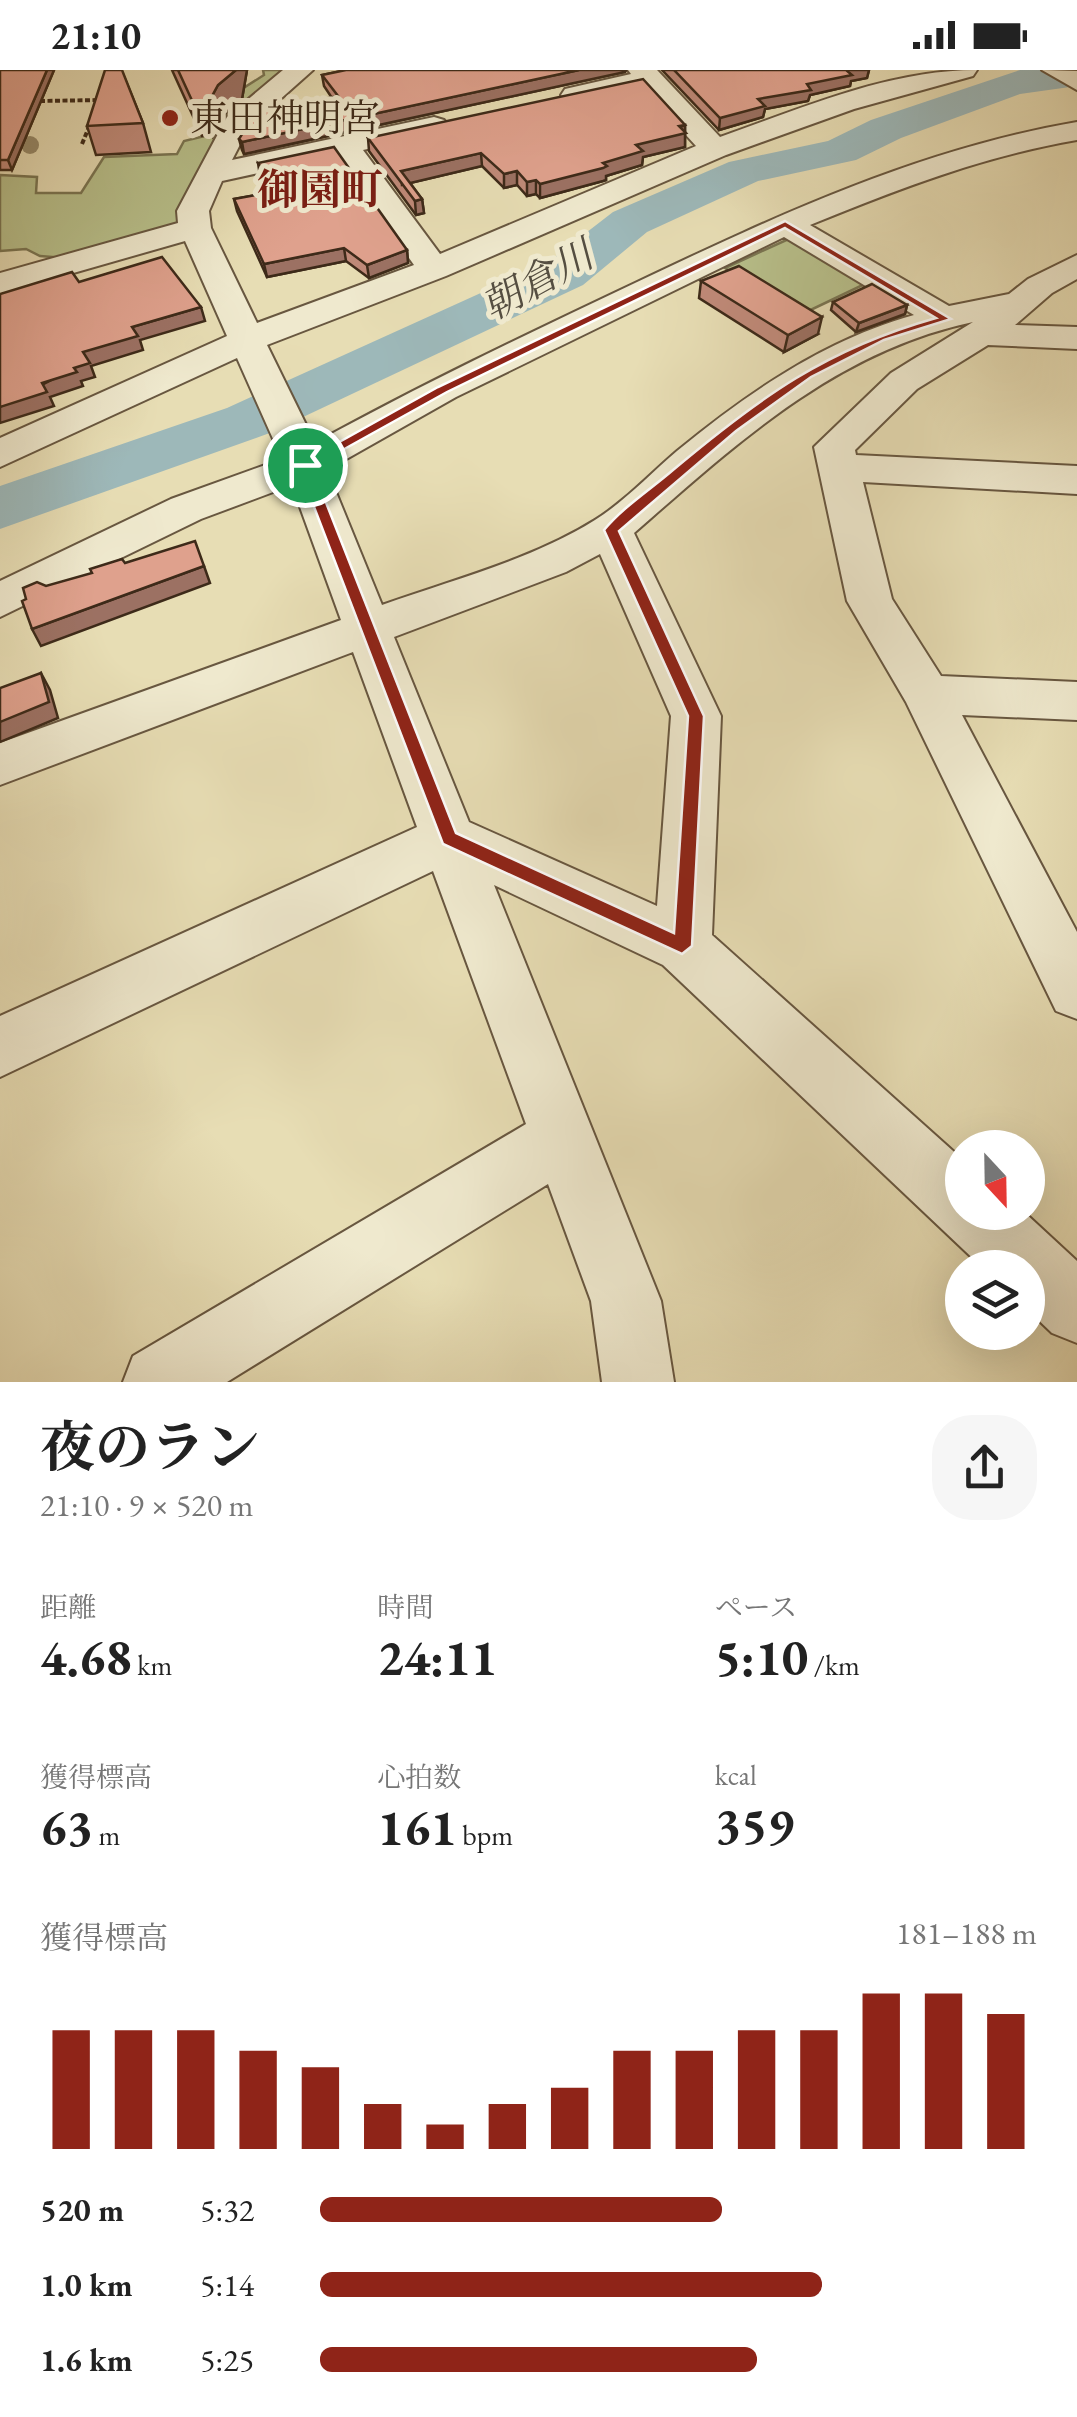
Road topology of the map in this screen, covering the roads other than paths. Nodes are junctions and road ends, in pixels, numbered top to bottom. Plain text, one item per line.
1 (963, 70) edge
2 (1056, 70) edge
3 (646, 74) edge
4 (303, 75) edge
5 (1077, 82) edge
6 (554, 100) edge
7 (459, 121) edge
8 (1077, 131) edge
9 (345, 146) junction
10 (715, 149) junction
11 (210, 174) junction
12 (785, 224) junction
13 (195, 228) junction
14 (1077, 264) edge
15 (434, 269) junction
16 (0, 284) edge
17 (963, 326) junction
18 (1077, 338) edge
19 (251, 345) junction
20 (0, 454) edge
21 (301, 456) junction
22 (839, 467) junction
23 (1077, 480) edge
24 (611, 530) junction
25 (0, 600) edge
26 (368, 626) junction
27 (927, 694) junction
28 (1077, 701) edge
29 (0, 764) edge
30 (449, 838) junction
31 (682, 946) junction
32 (1077, 991) edge
33 (0, 1047) edge
34 (564, 1138) junction
35 (945, 1187) edge
36 (992, 1230) edge
37 (1077, 1308) edge
38 (159, 1382) edge
39 (638, 1382) edge

1 - 10 street
2 - 5 street
3 - 6 street
3 - 10 street
4 - 11 street
7 - 9 street
8 - 12 street
9 - 11 street
9 - 15 street
10 - 15 street
11 - 13 street
12 - 17 street
12 - 21 street
13 - 16 street
13 - 19 street
14 - 17 street
15 - 19 street
17 - 18 street
17 - 22 street
17 - 24 street
19 - 20 street
19 - 21 street
21 - 25 street
21 - 26 street
22 - 23 street
22 - 27 street
24 - 26 street
24 - 31 street
26 - 29 street
26 - 30 street
27 - 28 street
27 - 32 street
30 - 31 street
30 - 33 street
30 - 34 street
31 - 35 street
34 - 38 street
34 - 39 street
36 - 37 street

